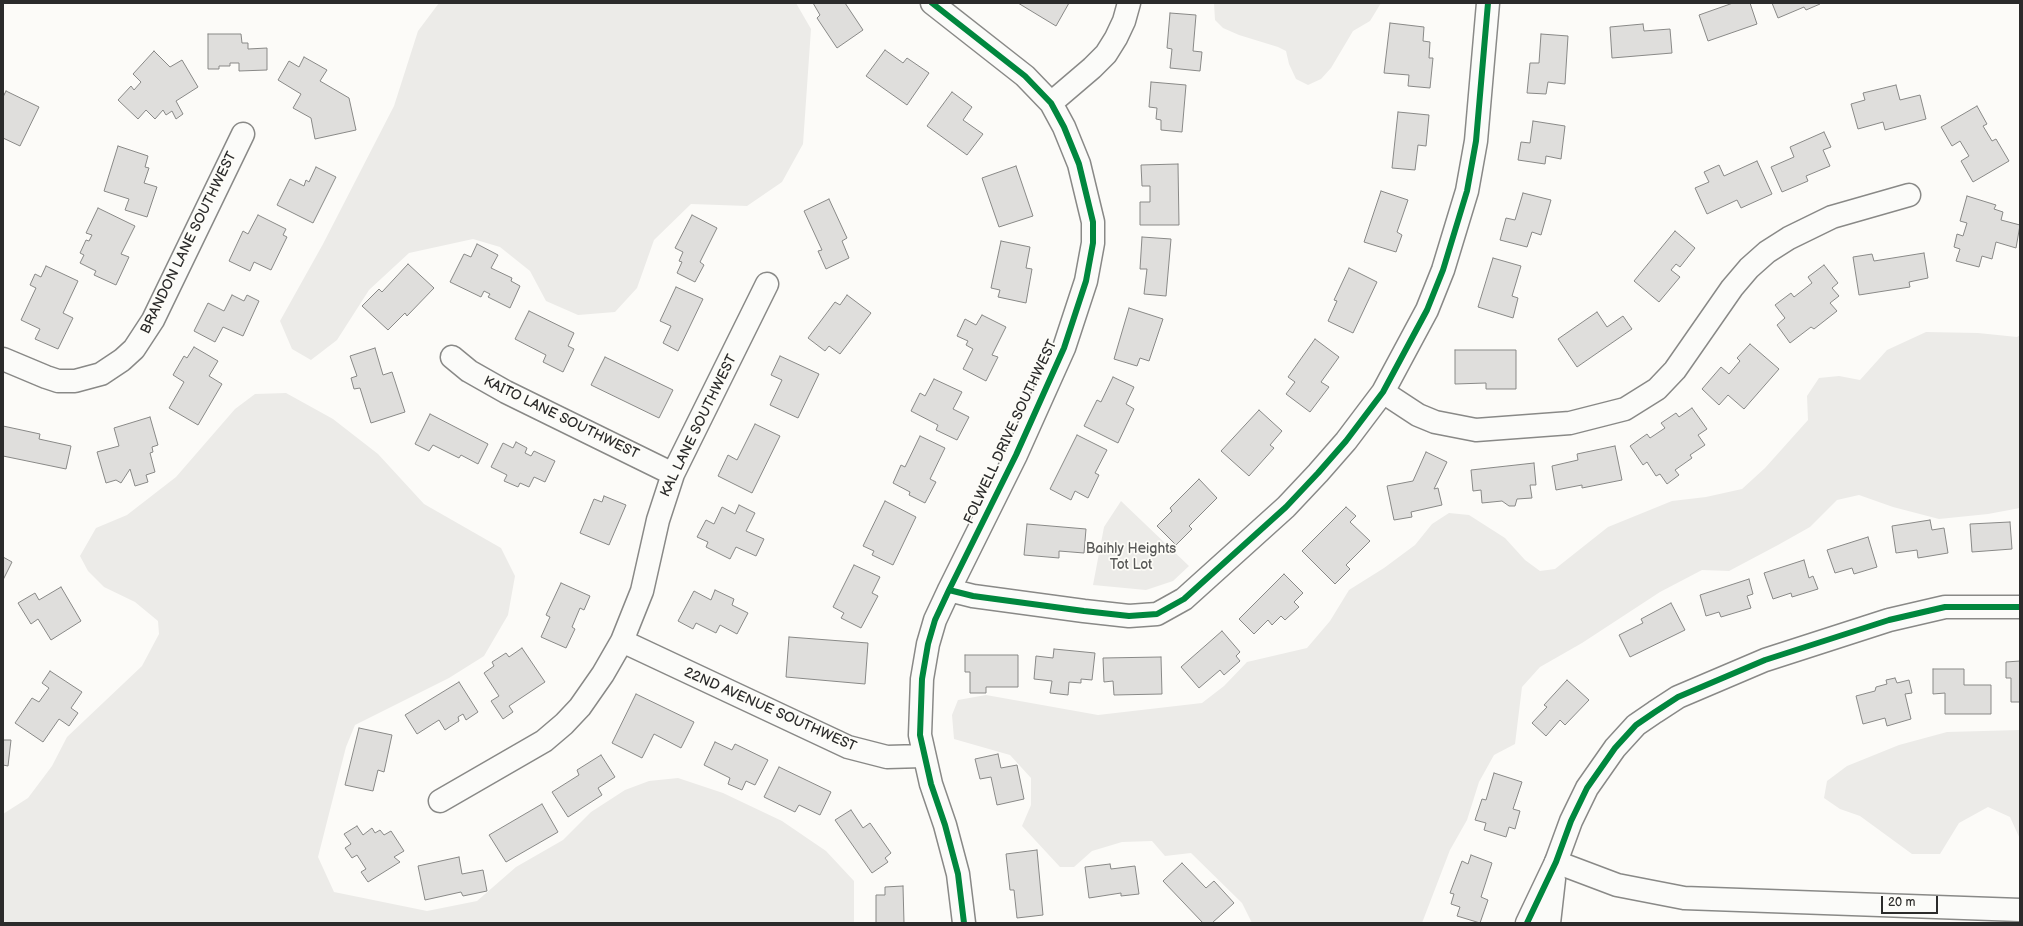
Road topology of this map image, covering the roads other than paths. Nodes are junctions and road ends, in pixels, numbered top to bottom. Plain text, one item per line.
1 (932, 3) edge
2 (1129, 3) edge
3 (1488, 3) edge
4 (1051, 103) junction
5 (243, 134) dead end
6 (1909, 195) dead end
7 (768, 284) dead end
8 (452, 357) dead end
9 (3, 359) edge
10 (1384, 392) junction
11 (673, 474) junction
12 (948, 590) junction
13 (2020, 607) edge
14 (622, 641) junction
15 (923, 756) junction
16 (440, 800) dead end
17 (1556, 862) junction
18 (2020, 910) edge
19 (964, 923) edge
20 (1527, 923) edge
21 (1549, 923) edge

1 - 4 street, FOLWELL DRIVE SOUTHWEST
2 - 4 street
3 - 10 street
4 - 12 street, FOLWELL DRIVE SOUTHWEST
5 - 9 street, BRANDON LANE SOUTHWEST
6 - 10 street
7 - 11 street, KAL LANE SOUTHWEST
8 - 11 street, KAITO LANE SOUTHWEST
10 - 12 street
11 - 14 street, KAL LANE SOUTHWEST
12 - 15 street, FOLWELL DRIVE SOUTHWEST
13 - 17 street
14 - 15 street, 22ND AVENUE SOUTHWEST
14 - 16 street, KAL LANE SOUTHWEST
15 - 19 street, FOLWELL DRIVE SOUTHWEST
17 - 18 street
17 - 20 street
17 - 21 street

